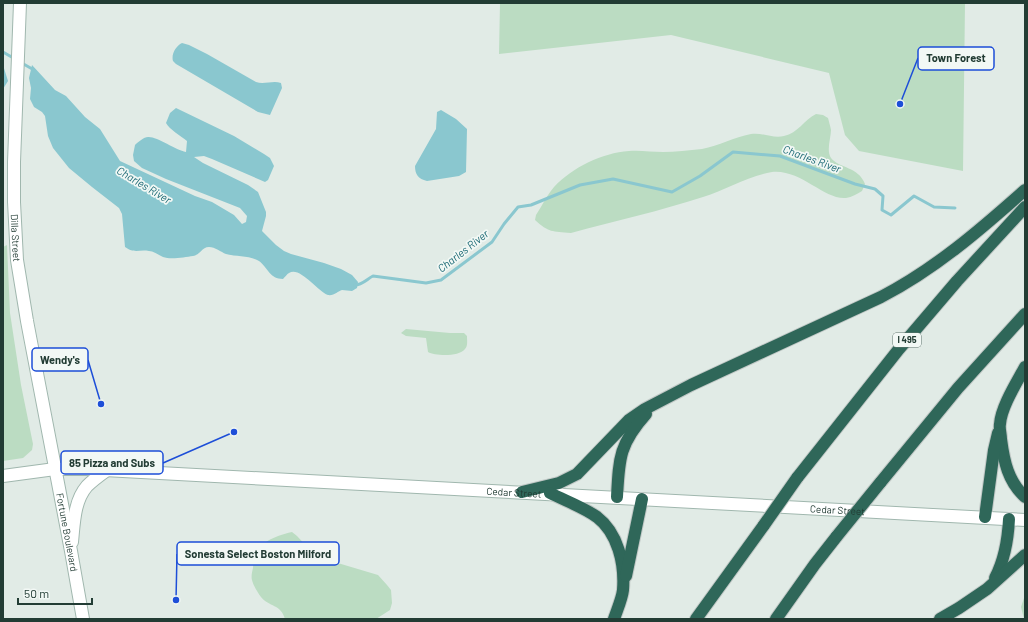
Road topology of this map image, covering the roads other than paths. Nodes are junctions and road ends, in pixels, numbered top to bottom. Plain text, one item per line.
1 (20, 3) edge
2 (1025, 190) edge
3 (1025, 208) edge
4 (1025, 314) edge
5 (1025, 367) edge
6 (660, 401) junction
7 (1000, 424) junction
8 (54, 469) junction
9 (106, 470) junction
10 (3, 476) edge
11 (522, 492) junction
12 (550, 494) junction
13 (617, 497) junction
14 (1025, 498) edge
15 (642, 499) junction
16 (984, 517) junction
17 (1009, 519) junction
18 (1025, 520) edge
19 (71, 551) junction
20 (1025, 555) edge
21 (987, 589) junction
22 (623, 590) junction
23 (83, 619) edge
24 (614, 619) edge
25 (696, 619) edge
26 (776, 619) edge
27 (940, 619) edge

1 - 8 main road, Dilla Street
2 - 6 highway
3 - 25 highway, I 495, bridge
4 - 26 highway, bridge
5 - 7 highway
6 - 11 highway
6 - 13 highway
7 - 14 highway
7 - 16 highway
8 - 9 main road, Cedar Street
8 - 10 main road, Cedar Street
8 - 19 main road, Fortune Boulevard
9 - 11 main road, Cedar Street
9 - 19 main road
11 - 12 main road, Cedar Street
12 - 13 main road, Cedar Street
12 - 22 highway
13 - 15 main road, Cedar Street
15 - 16 main road, Cedar Street
15 - 22 highway
16 - 17 main road, Cedar Street
17 - 18 main road, Cedar Street
17 - 21 highway
19 - 23 main road, Fortune Boulevard
20 - 21 highway
21 - 27 highway
22 - 24 highway

